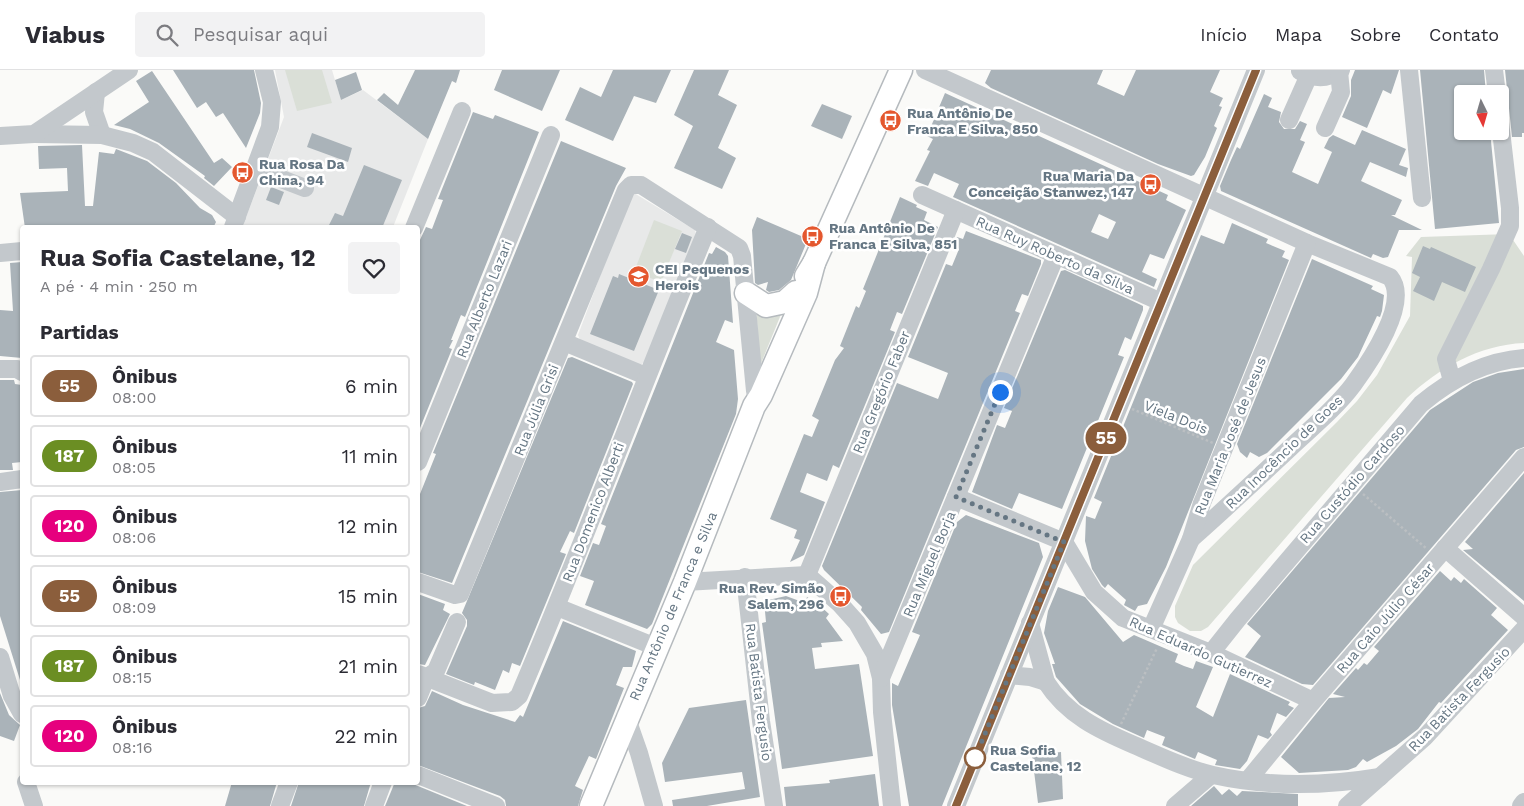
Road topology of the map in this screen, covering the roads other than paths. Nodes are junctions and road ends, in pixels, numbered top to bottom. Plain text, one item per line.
1 (129, 70) edge
2 (264, 70) edge
3 (901, 70) edge
4 (925, 70) edge
5 (1256, 70) edge
6 (1409, 70) edge
7 (1494, 70) edge
8 (1340, 71) edge
9 (1303, 73) edge
10 (1496, 85) edge
11 (96, 92) junction
12 (462, 111) dead end
13 (1290, 120) dead end
14 (1325, 128) dead end
15 (34, 134) junction
16 (102, 135) junction
17 (551, 135) dead end
18 (0, 136) edge
19 (1502, 140) edge
20 (255, 169) junction
21 (305, 188) dead end
22 (922, 195) dead end
23 (1204, 196) junction
24 (1422, 198) dead end
25 (956, 210) junction
26 (235, 222) edge
27 (415, 225) edge
28 (708, 227) junction
29 (1307, 243) junction
30 (20, 251) edge
31 (0, 253) edge
32 (1056, 255) junction
33 (814, 263) junction
34 (746, 292) junction
35 (796, 292) junction
36 (1161, 302) junction
37 (564, 342) junction
38 (1524, 358) edge
39 (0, 369) edge
40 (20, 371) edge
41 (646, 376) junction
42 (1452, 381) junction
43 (757, 397) junction
44 (420, 457) edge
45 (1524, 457) edge
46 (20, 479) edge
47 (0, 482) edge
48 (956, 497) junction
49 (1191, 539) junction
50 (1064, 542) junction
51 (1441, 553) junction
52 (807, 575) junction
53 (745, 577) junction
54 (685, 582) junction
55 (420, 583) edge
56 (557, 607) junction
57 (1524, 617) edge
58 (456, 622) dead end
59 (1030, 623) junction
60 (1524, 629) edge
61 (1157, 632) junction
62 (656, 647) junction
63 (1211, 653) junction
64 (0, 657) edge
65 (1009, 675) junction
66 (422, 676) edge
67 (881, 678) junction
68 (1046, 682) junction
69 (1313, 701) junction
70 (20, 710) edge
71 (626, 716) junction
72 (1211, 774) junction
73 (420, 775) edge
74 (1380, 777) junction
75 (1248, 780) junction
76 (27, 785) edge
77 (288, 785) edge
78 (382, 785) edge
79 (1524, 802) edge
80 (34, 806) edge
81 (280, 806) edge
82 (374, 806) edge
83 (496, 806) edge
84 (591, 806) edge
85 (654, 806) edge
86 (774, 806) edge
87 (892, 806) edge
88 (956, 806) edge
89 (1175, 806) edge
90 (1347, 806) edge
91 (1520, 806) edge

1 - 11 street
2 - 20 street
3 - 33 main road, Rua Antônio de Franca e Silva
4 - 23 street
5 - 23 street
6 - 24 street
7 - 10 street
8 - 9 street
8 - 14 street
9 - 13 street
11 - 15 street
11 - 16 street
12 - 27 street
15 - 16 street
15 - 18 street
16 - 26 street
17 - 44 street, Rua Alberto Lazari
19 - 42 street
20 - 21 street
20 - 26 street
22 - 25 street, Rua Ruy Roberto da Silva
23 - 29 street
23 - 36 street
25 - 32 street, Rua Ruy Roberto da Silva
25 - 52 street, Rua Gregório Faber
28 - 34 street
28 - 37 street, Rua Júlia Grisi
28 - 41 street, Rua Domenico Alberti
29 - 49 street, Rua Maria José de Jesus
29 - 49 street, Rua Inocêncio de Goes
30 - 31 street
32 - 36 street, Rua Ruy Roberto da Silva
32 - 48 street, Rua Miguel Borja
33 - 35 main road, Rua Antônio de Franca e Silva
33 - 43 main road, Rua Antônio de Franca e Silva
34 - 35 main road
34 - 43 street
35 - 43 main road, Rua Antônio de Franca e Silva
36 - 50 street
37 - 41 street
37 - 55 street, Rua Júlia Grisi
38 - 42 street, Rua Custódio Cardoso
39 - 40 street
41 - 56 street, Rua Domenico Alberti
42 - 63 street, Rua Custódio Cardoso
43 - 54 main road, Rua Antônio de Franca e Silva
45 - 51 street, Rua Caio Júlio César
46 - 47 street
48 - 50 street
48 - 67 street, Rua Miguel Borja
49 - 61 street, Rua Maria José de Jesus
50 - 59 street
50 - 61 street, Rua Eduardo Gutierrez
51 - 57 street
51 - 69 street, Rua Caio Júlio César
52 - 53 street
52 - 67 street
53 - 54 street
53 - 86 street, Rua Batista Fergusio
54 - 62 main road, Rua Antônio de Franca e Silva
56 - 62 street
56 - 66 street, Rua Domenico Alberti
58 - 66 street
59 - 65 street
59 - 68 street
60 - 74 street, Rua Batista Fergusio
61 - 63 street, Rua Eduardo Gutierrez
62 - 71 main road, Rua Antônio de Franca e Silva
63 - 69 street, Rua Eduardo Gutierrez
64 - 70 street
65 - 68 street
65 - 88 street
67 - 87 street
68 - 72 street
69 - 75 street, Rua Caio Júlio César
71 - 84 main road, Rua Antônio de Franca e Silva
71 - 85 street
72 - 75 street
72 - 89 street
73 - 83 street
74 - 75 street
74 - 90 street, Rua Batista Fergusio
76 - 80 street
77 - 81 street
78 - 82 street
79 - 91 street

